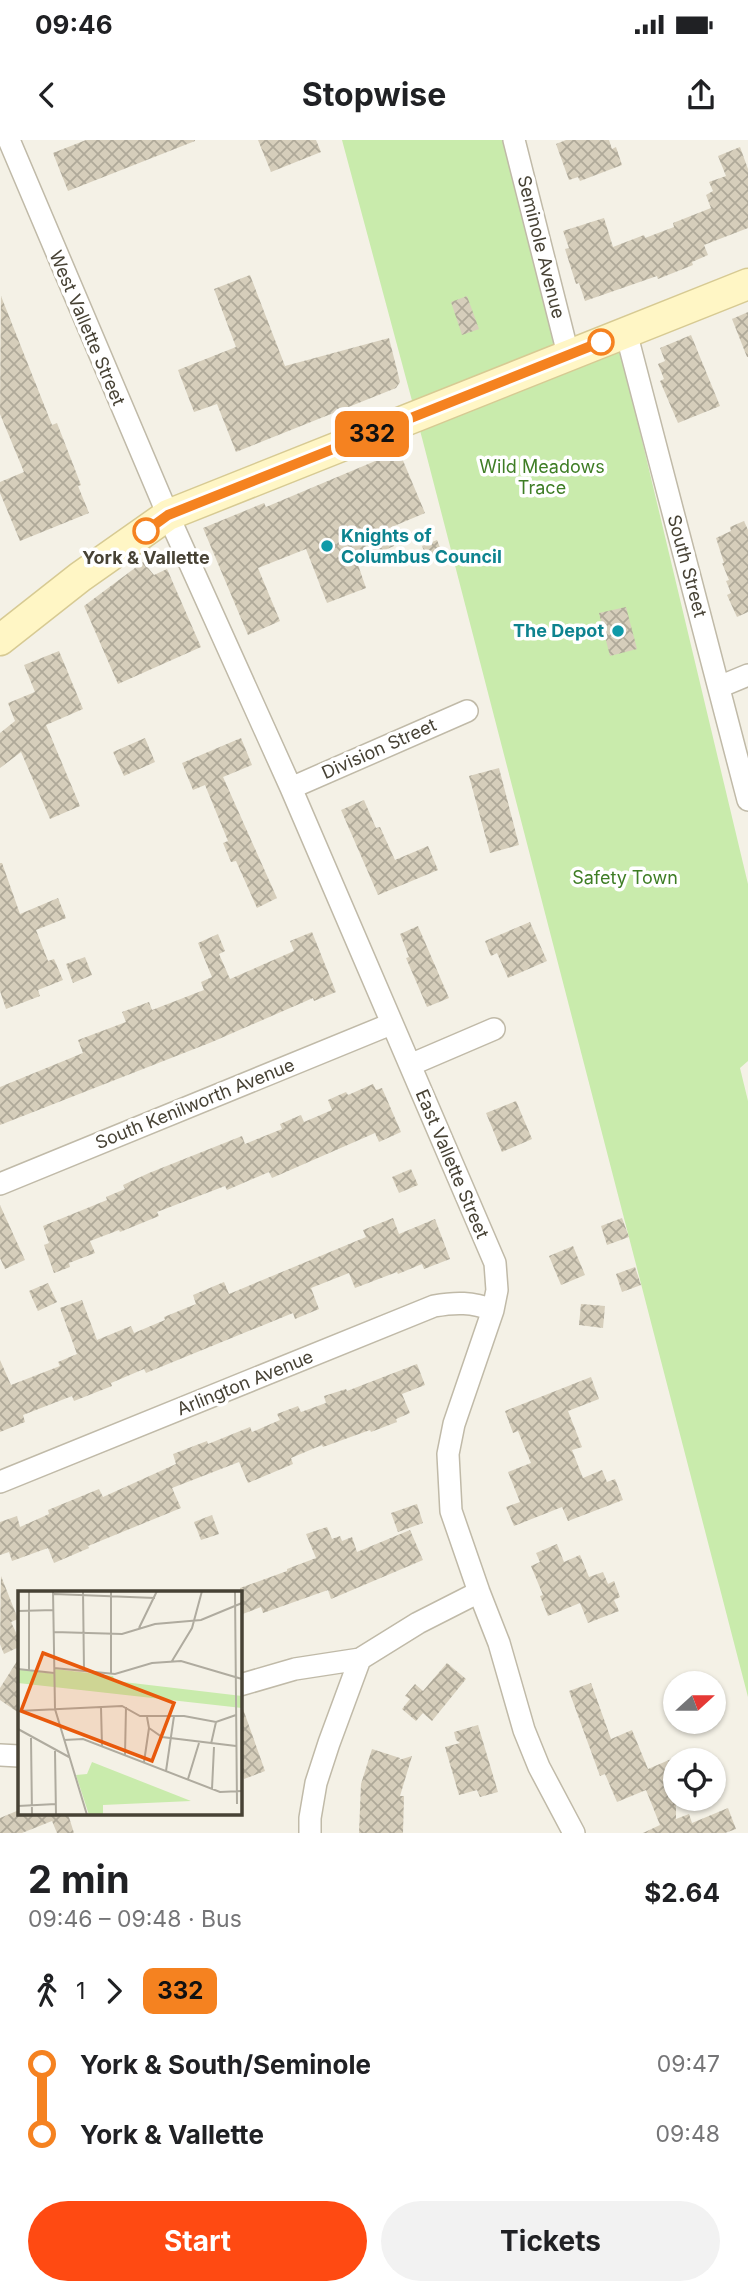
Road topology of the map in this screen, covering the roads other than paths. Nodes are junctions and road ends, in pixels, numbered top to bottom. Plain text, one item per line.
1 (9, 140) edge
2 (514, 140) edge
3 (748, 284) edge
4 (626, 332) junction
5 (568, 355) junction
6 (168, 515) junction
7 (0, 640) edge
8 (748, 675) edge
9 (719, 687) junction
10 (467, 711) dead end
11 (291, 788) junction
12 (748, 800) edge
13 (391, 1024) junction
14 (494, 1029) dead end
15 (410, 1065) junction
16 (0, 1184) edge
17 (493, 1310) junction
18 (0, 1482) edge
19 (479, 1592) junction
20 (360, 1659) junction
21 (242, 1684) edge
22 (0, 1755) edge
23 (18, 1756) edge
24 (310, 1833) edge
25 (574, 1833) edge

1 - 6 street, West Vallette Street
2 - 5 street, Seminole Avenue
3 - 4 main road
4 - 5 main road
4 - 9 street, South Street
5 - 6 main road
6 - 7 main road
6 - 11 street, East Vallette Street
8 - 9 street
9 - 12 street, South Street
10 - 11 street, Division Street
11 - 13 street, East Vallette Street
13 - 15 street, East Vallette Street
13 - 16 street, South Kenilworth Avenue
14 - 15 street
15 - 17 street, East Vallette Street
17 - 18 street, Arlington Avenue
17 - 19 street, East Vallette Street
19 - 20 street
19 - 25 street, East Vallette Street
20 - 21 street
20 - 24 street
22 - 23 street

